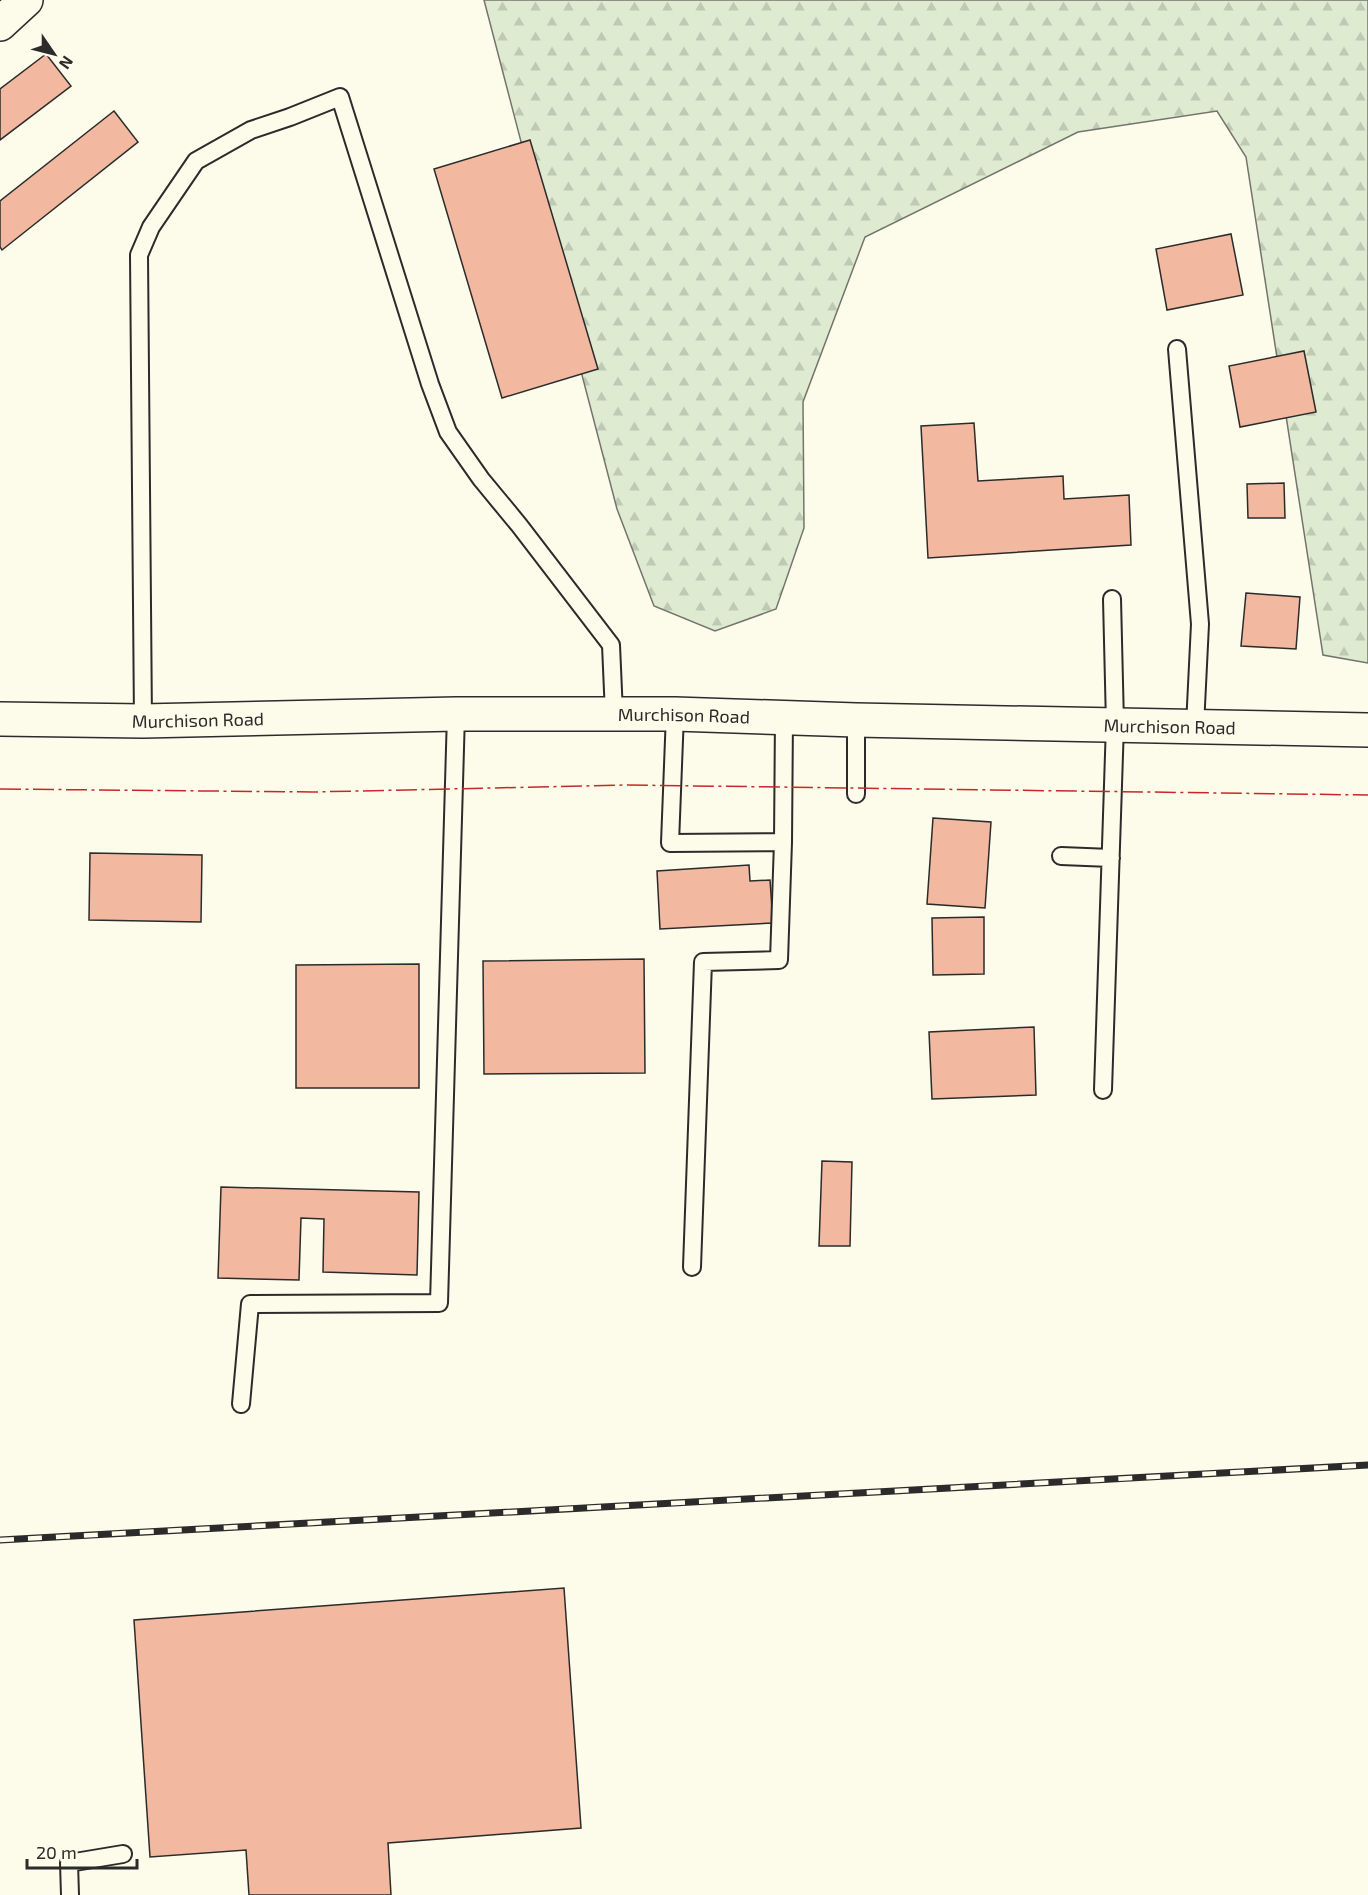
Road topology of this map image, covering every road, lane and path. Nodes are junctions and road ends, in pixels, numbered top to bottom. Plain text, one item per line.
1 (27, 0) edge
2 (0, 24) edge
3 (1177, 349) dead end
4 (1112, 599) dead end
5 (456, 714) junction
6 (614, 714) junction
7 (675, 714) junction
8 (784, 717) junction
9 (0, 719) edge
10 (856, 720) junction
11 (143, 721) junction
12 (1115, 724) junction
13 (1196, 726) junction
14 (1368, 730) edge
15 (856, 794) dead end
16 (783, 842) junction
17 (1061, 856) dead end
18 (1110, 858) junction
19 (1103, 1090) dead end
20 (692, 1267) dead end
21 (241, 1404) dead end
22 (123, 1854) dead end
23 (70, 1895) edge

1 - 2 main road
3 - 13 lane
4 - 12 lane
5 - 6 main road, Murchison Road
5 - 11 main road, Murchison Road
5 - 21 lane
6 - 7 main road, Murchison Road
6 - 11 lane
7 - 8 main road, Murchison Road
7 - 16 lane
8 - 10 main road, Murchison Road
8 - 16 lane
9 - 11 main road, Murchison Road
10 - 12 main road, Murchison Road
10 - 15 lane
12 - 13 main road, Murchison Road
12 - 18 lane
13 - 14 main road, Murchison Road
16 - 20 lane
17 - 18 lane
18 - 19 lane
22 - 23 lane

